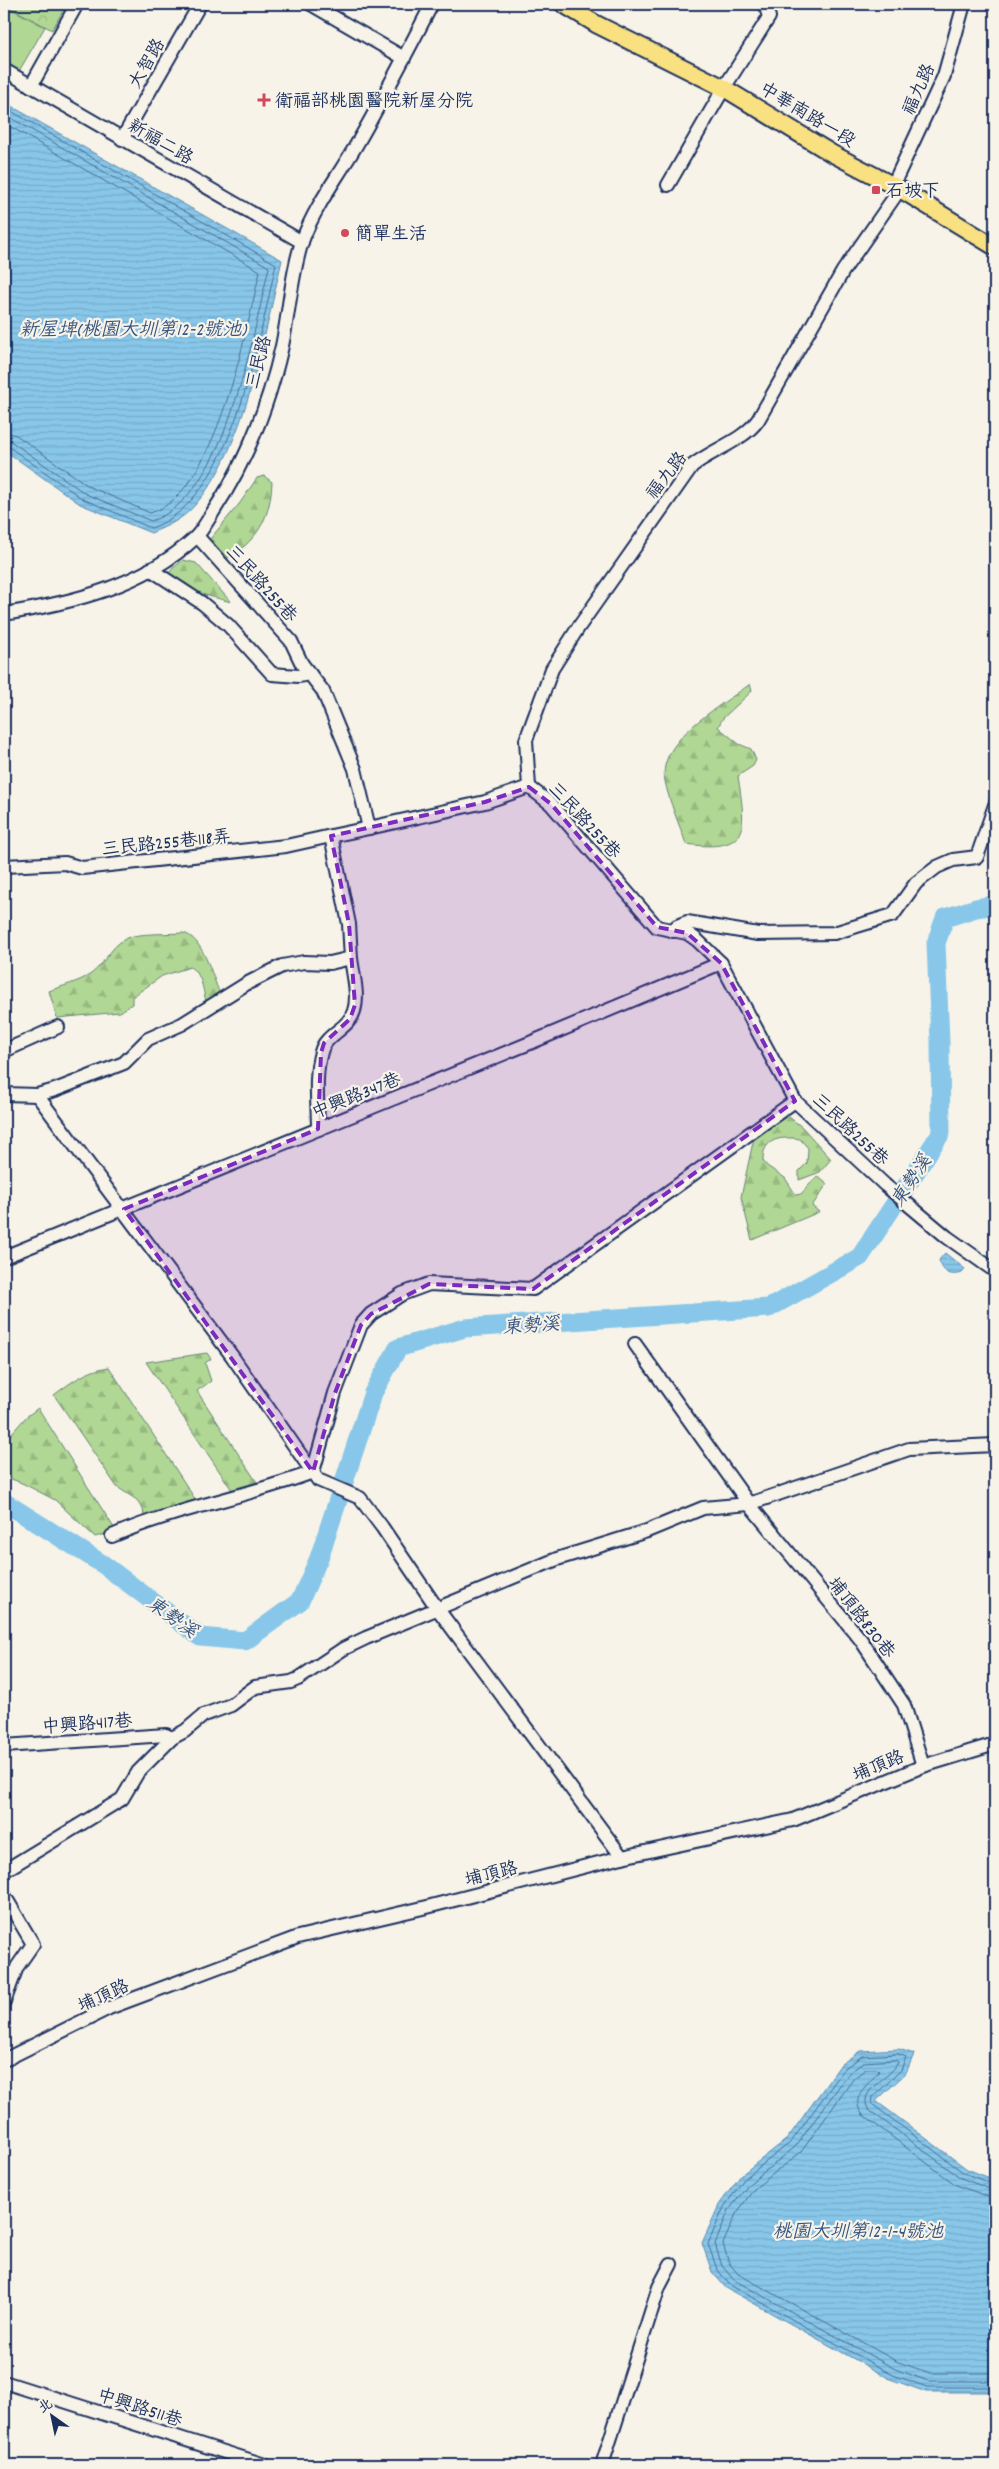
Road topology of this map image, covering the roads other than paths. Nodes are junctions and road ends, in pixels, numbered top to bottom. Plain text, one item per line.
1 (77, 4) edge
2 (200, 4) edge
3 (311, 4) edge
4 (432, 4) edge
5 (563, 4) edge
6 (765, 4) edge
7 (964, 4) edge
8 (404, 58) junction
9 (4, 70) edge
10 (31, 86) junction
11 (724, 88) junction
12 (122, 139) junction
13 (668, 185) dead end
14 (897, 187) junction
15 (302, 242) junction
16 (995, 247) edge
17 (197, 536) junction
18 (150, 569) junction
19 (4, 614) edge
20 (310, 674) junction
21 (529, 787) junction
22 (995, 805) edge
23 (369, 828) junction
24 (332, 836) junction
25 (4, 866) edge
26 (673, 931) junction
27 (351, 958) junction
28 (721, 963) junction
29 (58, 1027) dead end
30 (4, 1051) edge
31 (4, 1094) edge
32 (37, 1095) junction
33 (795, 1101) junction
34 (318, 1129) junction
35 (124, 1209) junction
36 (4, 1257) edge
37 (995, 1271) edge
38 (636, 1344) dead end
39 (995, 1445) edge
40 (315, 1476) junction
41 (748, 1504) junction
42 (112, 1536) dead end
43 (437, 1608) junction
44 (172, 1738) junction
45 (995, 1744) edge
46 (4, 1746) edge
47 (923, 1766) junction
48 (622, 1857) junction
49 (4, 1871) edge
50 (4, 1895) edge
51 (4, 2002) edge
52 (4, 2060) edge
53 (671, 2264) dead end
54 (4, 2382) edge
55 (265, 2465) edge
56 (602, 2465) edge

1 - 10 street
2 - 12 street, 大智路
3 - 8 street
4 - 8 street, 三民路
5 - 11 main road, 中華南路一段
6 - 11 street
7 - 14 street, 福九路
8 - 15 street, 三民路
9 - 10 street, 新福二路
10 - 12 street, 新福二路
11 - 13 street
11 - 14 main road, 中華南路一段
12 - 15 street, 新福二路
14 - 16 main road, 中華南路一段
14 - 21 street, 福九路
15 - 17 street, 三民路
17 - 18 street, 三民路
17 - 20 street, 三民路255巷
18 - 19 street, 三民路
18 - 20 street
20 - 23 street, 三民路255巷
21 - 23 street, 三民路255巷
21 - 26 street, 三民路255巷
22 - 26 street
23 - 24 street, 三民路255巷118弄
24 - 25 street, 三民路255巷118弄
24 - 27 street
26 - 28 street, 三民路255巷
27 - 32 street
27 - 34 street
28 - 33 street, 三民路255巷
28 - 34 street, 中興路347巷
29 - 30 street
31 - 32 street
32 - 35 street
33 - 37 street, 三民路255巷
33 - 40 street
34 - 35 street, 中興路347巷
35 - 36 street, 中興路347巷
35 - 40 street
38 - 41 street, 埔頂路830巷
39 - 41 street
40 - 42 street
40 - 43 street
41 - 43 street
41 - 47 street, 埔頂路830巷
43 - 44 street
43 - 48 street
44 - 46 street, 中興路417巷
44 - 49 street
45 - 47 street, 埔頂路
47 - 48 street, 埔頂路
48 - 52 street, 埔頂路
50 - 51 street
53 - 56 street
54 - 55 street, 中興路511巷

